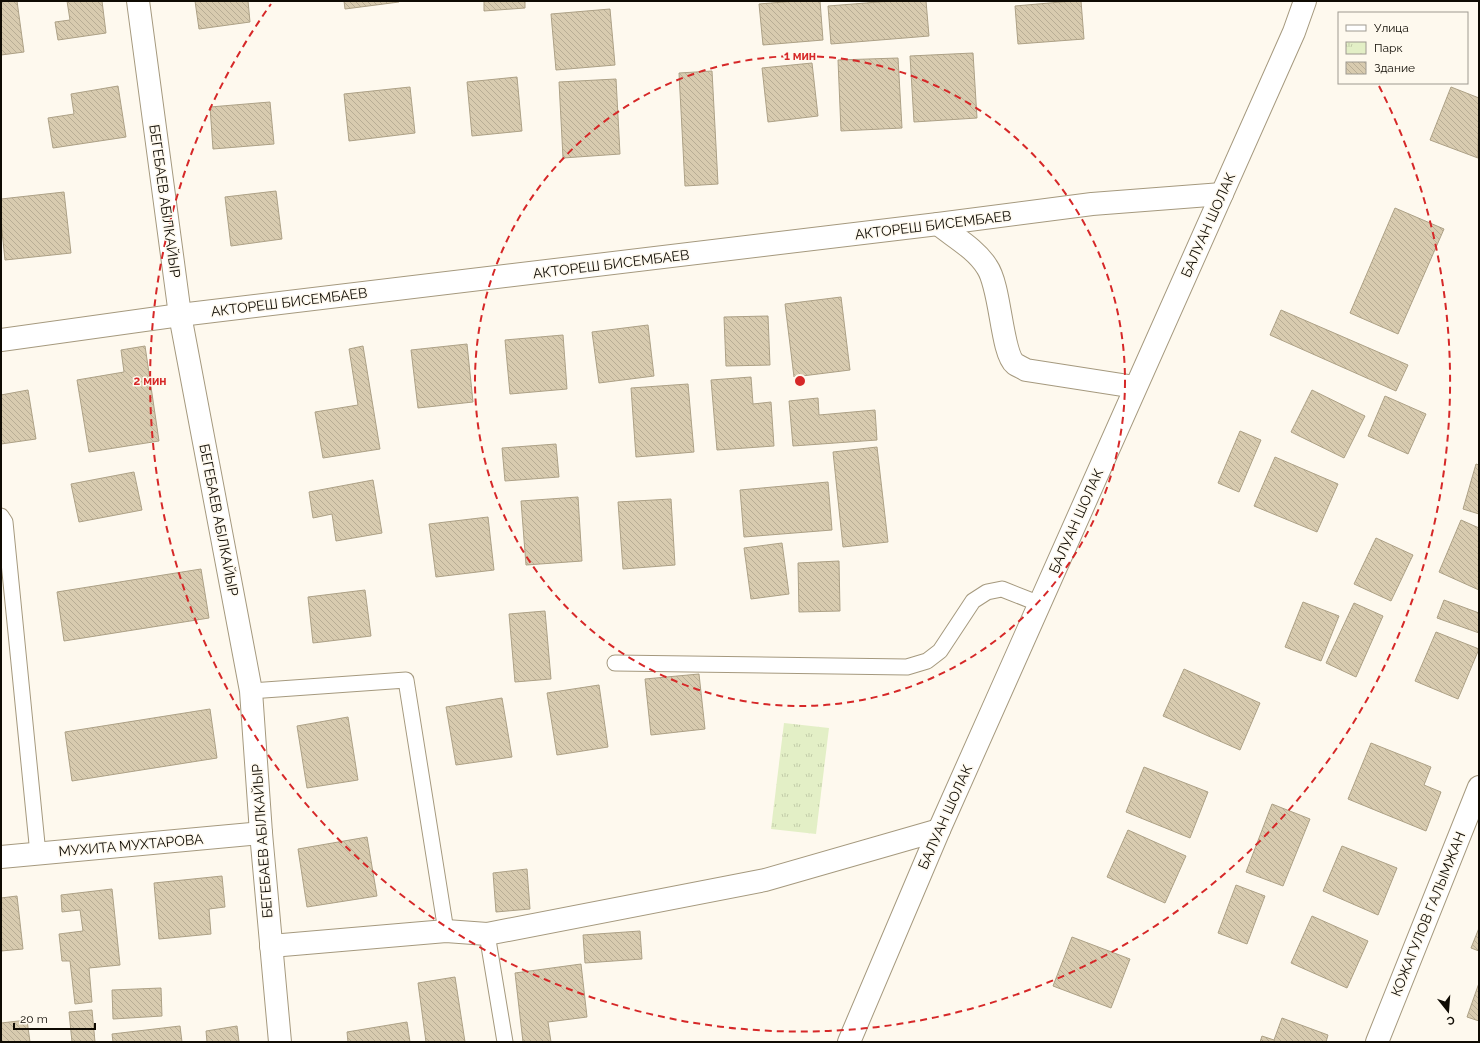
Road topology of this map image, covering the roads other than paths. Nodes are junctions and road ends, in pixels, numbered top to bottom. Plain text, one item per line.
1 (138, 1) edge
2 (1305, 1) edge
3 (1222, 194) junction
4 (938, 224) junction
5 (180, 315) junction
6 (1, 340) edge
7 (1135, 387) junction
8 (1, 516) edge
9 (1040, 604) junction
10 (615, 663) dead end
11 (251, 691) junction
12 (1479, 787) edge
13 (939, 830) junction
14 (261, 833) junction
15 (38, 854) junction
16 (1, 857) edge
17 (446, 931) junction
18 (487, 934) junction
19 (271, 946) junction
20 (280, 1042) edge
21 (505, 1042) edge
22 (849, 1042) edge
23 (1377, 1042) edge

1 - 5 street, БЕГЕБАЕВ АБІЛКАЙЫР
2 - 3 street, БАЛУАН ШОЛАК
3 - 4 street, АКТОРЕШ БИСЕМБАЕВ
3 - 7 street, БАЛУАН ШОЛАК
4 - 5 street, АКТОРЕШ БИСЕМБАЕВ
4 - 7 street
5 - 6 street, АКТОРЕШ БИСЕМБАЕВ
5 - 11 street, БЕГЕБАЕВ АБІЛКАЙЫР
7 - 9 street, БАЛУАН ШОЛАК
8 - 15 lane
9 - 10 lane
9 - 13 street, БАЛУАН ШОЛАК
11 - 14 street, БЕГЕБАЕВ АБІЛКАЙЫР
11 - 17 lane
12 - 23 street, КОЖАГУЛОВ ГАЛЫМЖАН
13 - 18 street
13 - 22 street, БАЛУАН ШОЛАК
14 - 15 street, МУХИТА МУХТАРОВА
14 - 19 street, БЕГЕБАЕВ АБІЛКАЙЫР
15 - 16 street, МУХИТА МУХТАРОВА
17 - 18 street
17 - 19 street
18 - 21 lane
19 - 20 street, БЕГЕБАЕВ АБІЛКАЙЫР

